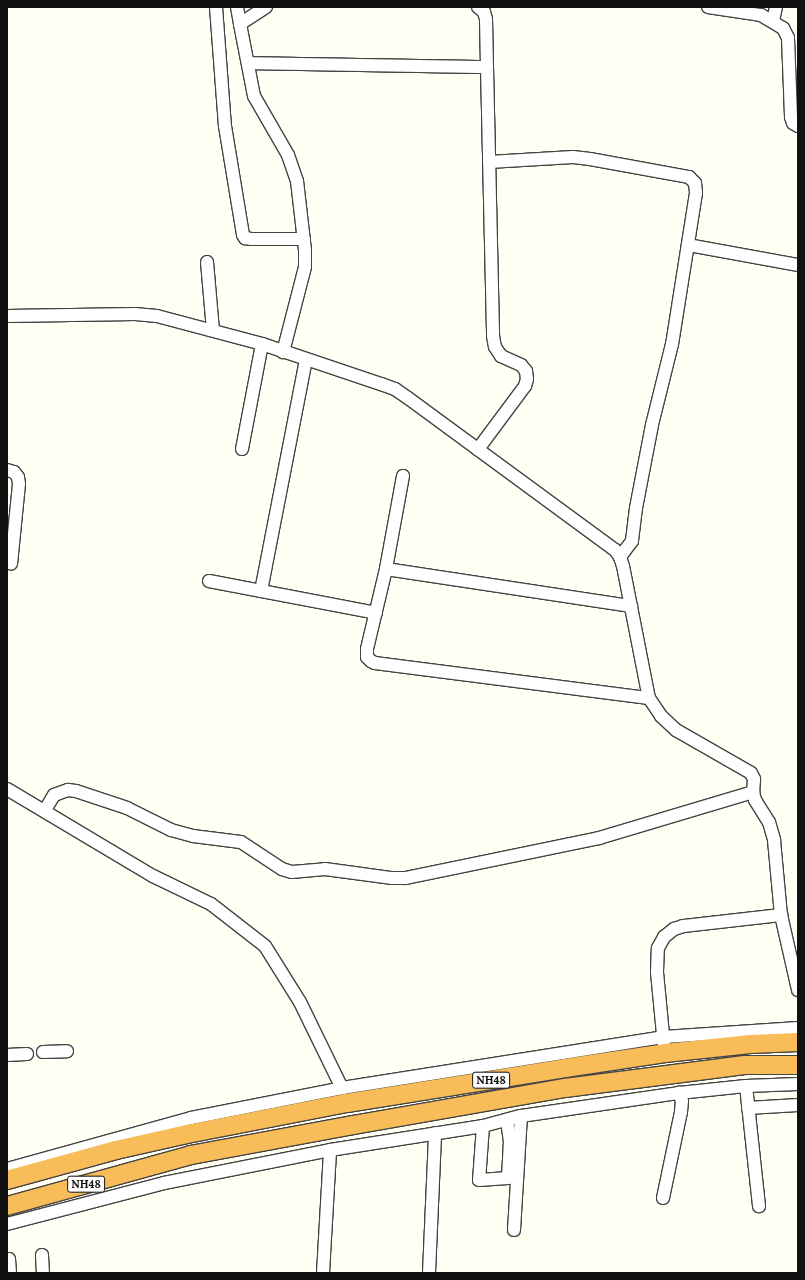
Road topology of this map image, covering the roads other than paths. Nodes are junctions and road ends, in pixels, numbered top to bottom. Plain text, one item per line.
1 (216, 7) edge
2 (237, 7) edge
3 (266, 7) edge
4 (478, 7) edge
5 (708, 7) edge
6 (776, 7) edge
7 (773, 21) junction
8 (240, 24) junction
9 (248, 63) junction
10 (487, 67) junction
11 (798, 126) edge
12 (489, 162) junction
13 (304, 239) junction
14 (688, 245) junction
15 (207, 262) dead end
16 (798, 265) edge
17 (7, 316) edge
18 (214, 330) junction
19 (262, 344) junction
20 (284, 352) junction
21 (306, 360) junction
22 (242, 449) dead end
23 (478, 449) junction
24 (7, 470) edge
25 (404, 476) dead end
26 (620, 557) junction
27 (11, 564) dead end
28 (386, 569) junction
29 (209, 582) dead end
30 (261, 591) junction
31 (632, 606) junction
32 (376, 613) junction
33 (649, 698) junction
34 (7, 789) edge
35 (753, 792) junction
36 (45, 810) junction
37 (781, 915) junction
38 (798, 990) edge
39 (798, 1028) edge
40 (798, 1042) edge
41 (664, 1045) junction
42 (67, 1051) dead end
43 (43, 1052) dead end
44 (27, 1054) dead end
45 (7, 1055) edge
46 (798, 1065) edge
47 (798, 1084) edge
48 (746, 1086) junction
49 (342, 1088) junction
50 (679, 1092) junction
51 (798, 1105) edge
52 (748, 1108) junction
53 (520, 1116) junction
54 (507, 1120) junction
55 (483, 1126) junction
56 (435, 1133) junction
57 (330, 1150) junction
58 (7, 1169) edge
59 (7, 1180) edge
60 (663, 1198) dead end
61 (7, 1206) edge
62 (759, 1206) dead end
63 (7, 1224) edge
64 (514, 1230) dead end
65 (42, 1256) dead end
66 (9, 1259) dead end
67 (10, 1273) edge
68 (43, 1273) edge
69 (323, 1273) edge
70 (429, 1273) edge

1 - 13 street
2 - 8 street
3 - 8 street
4 - 10 street
5 - 7 street
6 - 7 street
7 - 11 street
8 - 9 street
9 - 10 street
9 - 13 street
10 - 12 street
12 - 14 street
12 - 23 street
13 - 20 street
14 - 16 street
14 - 26 street
15 - 18 street
17 - 18 street
18 - 19 street
19 - 20 street
19 - 22 street
20 - 21 street
21 - 23 street
21 - 30 street
23 - 26 street
24 - 27 street
25 - 28 street
26 - 31 street
28 - 31 street
28 - 32 street
29 - 30 street
30 - 32 street
31 - 33 street
32 - 33 street
33 - 35 street
34 - 36 street
35 - 36 street
35 - 37 street
36 - 49 street
37 - 38 street
37 - 41 street
39 - 41 street
40 - 41 highway, NH48
41 - 49 street
41 - 59 highway, NH48
42 - 43 street
44 - 45 street
46 - 61 highway, NH48
47 - 48 street
48 - 50 street
48 - 52 street
49 - 58 street
50 - 53 street
50 - 60 street
51 - 52 street
52 - 62 street
53 - 54 street
53 - 64 street
54 - 55 street
54 - 55 street
55 - 56 street
56 - 57 street
56 - 70 street
57 - 63 street
57 - 69 street
65 - 68 street
66 - 67 street

